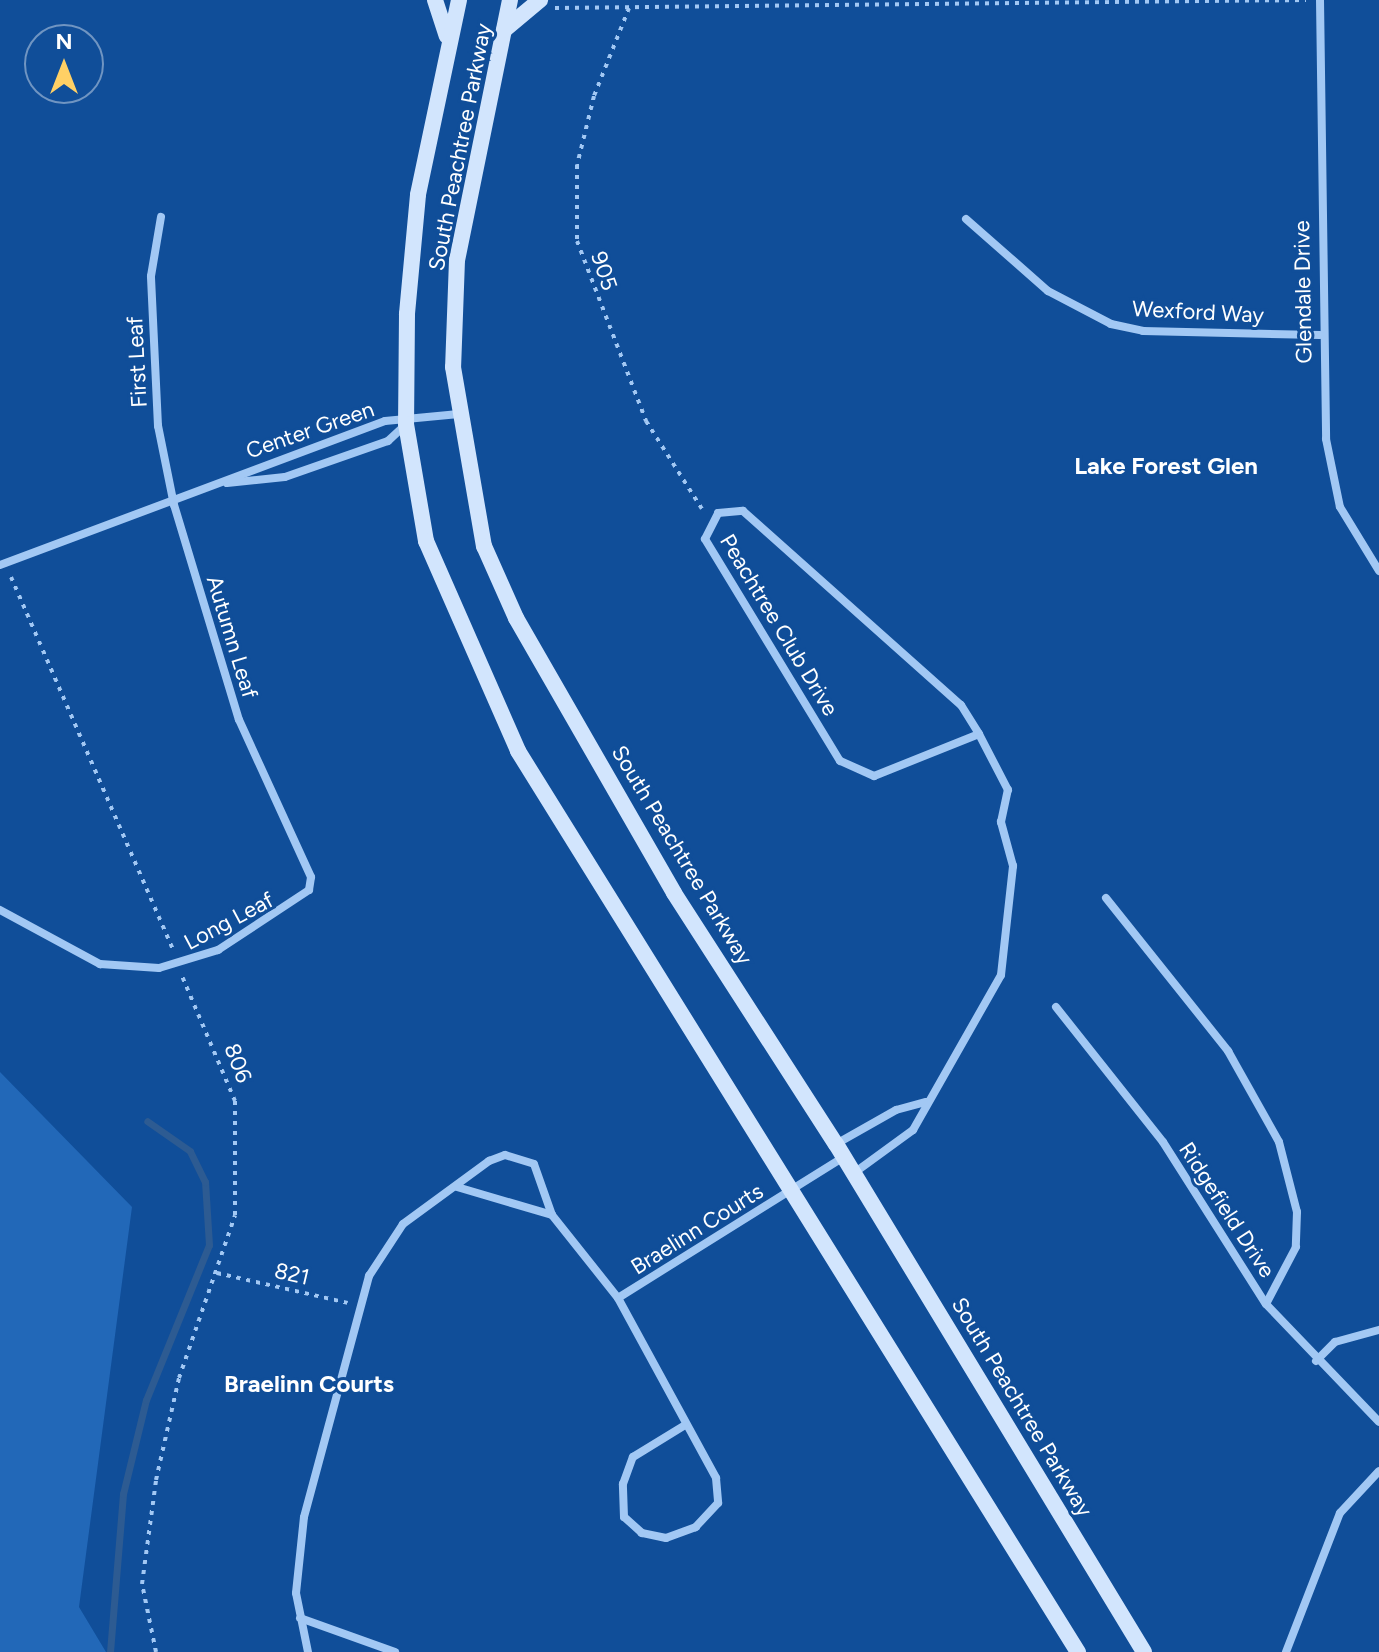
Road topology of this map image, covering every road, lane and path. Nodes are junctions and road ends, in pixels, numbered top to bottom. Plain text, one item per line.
1 (435, 0) edge
2 (459, 0) edge
3 (510, 0) edge
4 (1318, 0) edge
5 (1271, 2) edge
6 (541, 4) edge
7 (629, 8) junction
8 (503, 31) junction
9 (448, 50) junction
10 (161, 217) dead end
11 (966, 219) dead end
12 (1320, 335) junction
13 (459, 414) junction
14 (406, 424) junction
15 (218, 484) junction
16 (174, 505) junction
17 (709, 526) junction
18 (3, 564) edge
19 (1379, 571) edge
20 (979, 734) junction
21 (265, 776) joint
22 (1106, 898) dead end
23 (0, 910) edge
24 (177, 966) junction
25 (1056, 1007) dead end
26 (926, 1102) junction
27 (840, 1150) junction
28 (854, 1173) junction
29 (457, 1187) junction
30 (794, 1190) junction
31 (552, 1215) junction
32 (217, 1273) junction
33 (618, 1298) junction
34 (1266, 1304) junction
35 (360, 1306) junction
36 (1379, 1330) edge
37 (1316, 1361) junction
38 (1379, 1422) edge
39 (685, 1425) junction
40 (1379, 1471) edge
41 (300, 1618) junction
42 (156, 1652) edge
43 (308, 1652) edge
44 (395, 1652) edge
45 (1078, 1652) edge
46 (1144, 1652) edge
47 (1286, 1652) edge

1 - 9 main road
2 - 9 main road, South Peachtree Parkway
3 - 8 main road, South Peachtree Parkway
4 - 5 path
4 - 12 street, Glendale Drive
5 - 7 path
6 - 7 path
6 - 8 main road
7 - 17 path, 905
8 - 13 main road, South Peachtree Parkway
9 - 14 main road, South Peachtree Parkway
10 - 16 street, First Leaf
11 - 12 street, Wexford Way
12 - 19 street, Glendale Drive
13 - 14 street
13 - 27 main road, South Peachtree Parkway
14 - 15 street, Center Green
14 - 15 street, Center Green
14 - 30 main road, South Peachtree Parkway
15 - 16 street, Center Green
16 - 18 street, Center Green
16 - 21 street, Autumn Leaf
17 - 20 street, Peachtree Club Drive
17 - 20 street, Peachtree Club Drive
18 - 24 path, 806
20 - 26 street, Peachtree Club Drive
21 - 24 street, Long Leaf
22 - 34 street
23 - 24 street, Long Leaf
24 - 32 path, 806
25 - 34 street, Ridgefield Drive
26 - 27 street, Braelinn Courts
26 - 28 street, Peachtree Club Drive
27 - 28 main road, South Peachtree Parkway
27 - 30 street, Braelinn Courts
28 - 46 main road, South Peachtree Parkway
29 - 31 street
29 - 31 street, Braelinn Courts
29 - 35 street, Braelinn Courts
30 - 33 street, Braelinn Courts
30 - 45 main road, South Peachtree Parkway
31 - 33 street, Braelinn Courts
32 - 35 path, 821
32 - 42 path, 806
33 - 39 street, Braelinn Courts
34 - 37 street, Ridgefield Drive
35 - 41 street, Braelinn Courts
36 - 37 street
37 - 38 street, Ridgefield Drive
39 - 39 street, Braelinn Courts
40 - 47 street
41 - 43 street, Braelinn Courts
41 - 44 street

